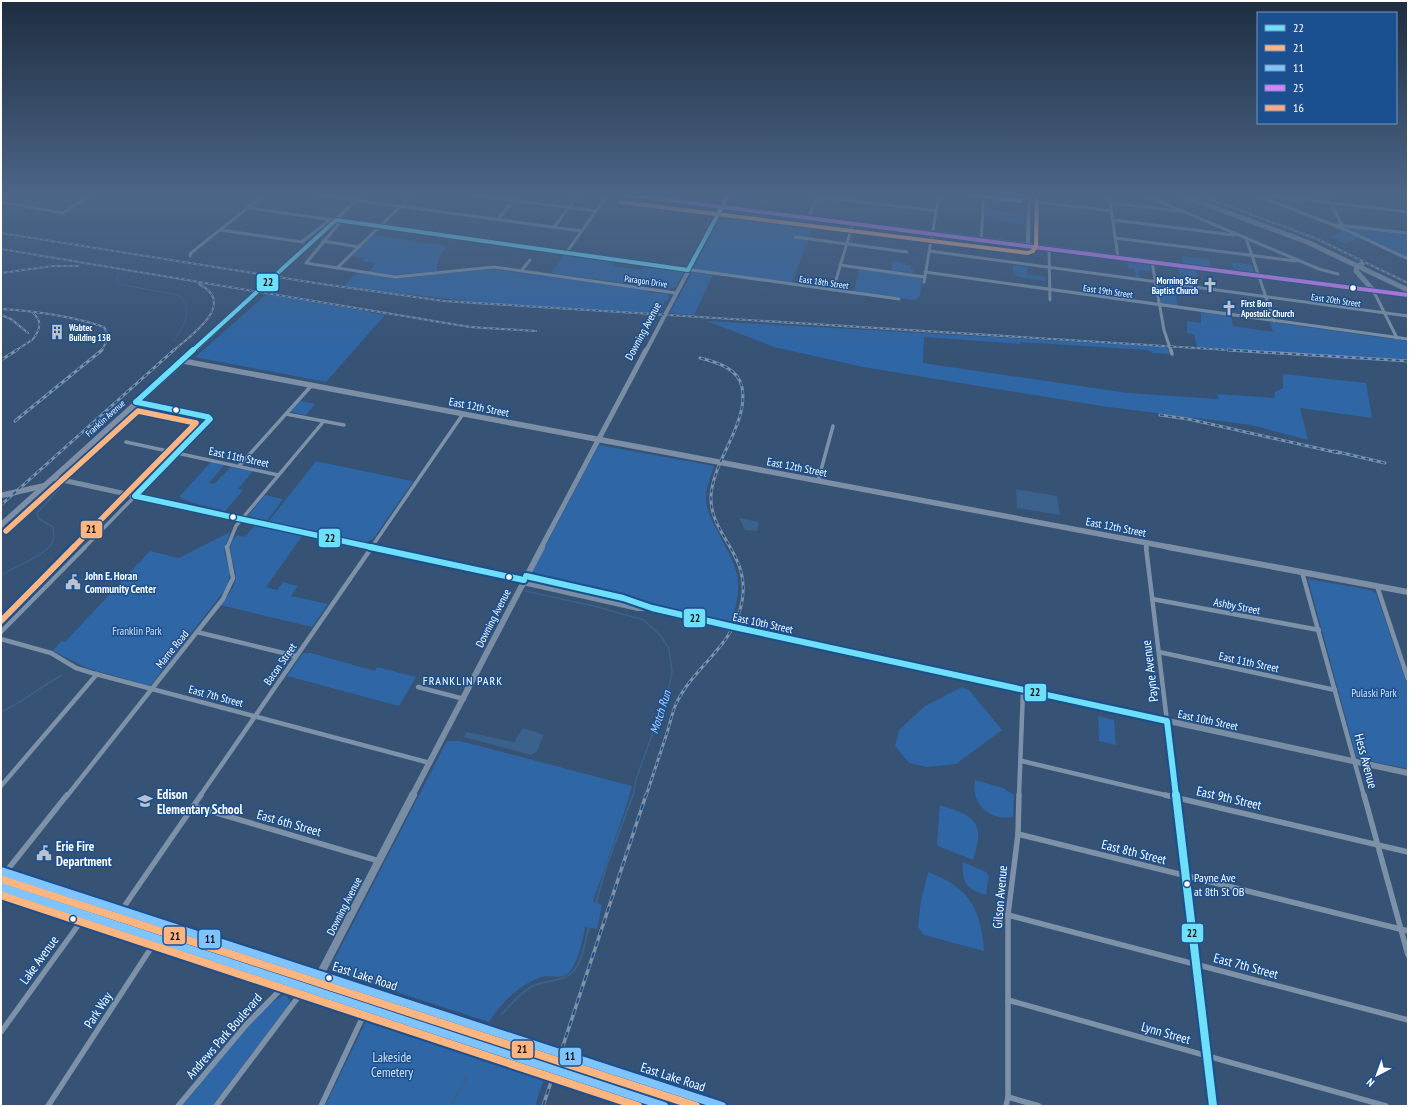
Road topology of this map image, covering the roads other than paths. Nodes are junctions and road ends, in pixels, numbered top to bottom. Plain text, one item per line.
1 (200, 246) edge
2 (309, 246) edge
3 (319, 246) edge
4 (351, 246) edge
5 (515, 246) edge
6 (571, 246) edge
7 (701, 246) edge
8 (846, 246) edge
9 (859, 246) edge
10 (930, 246) edge
11 (1033, 246) edge
12 (1116, 246) edge
13 (1173, 246) edge
14 (1249, 246) edge
15 (1264, 246) edge
16 (1314, 246) edge
17 (1318, 246) edge
18 (1380, 246) edge
19 (359, 247) joint
20 (1049, 248) junction
21 (929, 251) junction
22 (907, 252) dead end
23 (566, 253) junction
24 (190, 256) dead end
25 (1252, 256) junction
26 (1118, 257) junction
27 (1408, 259) edge
28 (530, 260) dead end
29 (1152, 262) junction
30 (1303, 262) junction
31 (840, 265) junction
32 (1361, 265) junction
33 (337, 268) junction
34 (1049, 268) junction
35 (688, 270) junction
36 (521, 271) junction
37 (1371, 271) junction
38 (925, 272) junction
39 (1338, 274) dead end
40 (1358, 274) junction
41 (1259, 276) junction
42 (925, 277) junction
43 (924, 282) dead end
44 (1155, 283) junction
45 (1408, 286) edge
46 (833, 290) junction
47 (1050, 290) junction
48 (1373, 290) junction
49 (676, 293) junction
50 (1407, 293) edge
51 (1266, 298) junction
52 (899, 299) dead end
53 (1050, 300) dead end
54 (1159, 305) junction
55 (1385, 313) junction
56 (1408, 316) edge
57 (1274, 321) junction
58 (1397, 338) junction
59 (1408, 339) edge
60 (1172, 354) dead end
61 (183, 361) junction
62 (312, 385) junction
63 (136, 402) junction
64 (286, 414) junction
65 (463, 414) junction
66 (324, 422) junction
67 (344, 426) dead end
68 (832, 426) dead end
69 (599, 439) junction
70 (126, 442) dead end
71 (178, 453) junction
72 (238, 466) junction
73 (278, 475) junction
74 (53, 478) junction
75 (818, 481) junction
76 (45, 485) junction
77 (3, 495) dead end
78 (135, 496) junction
79 (242, 519) junction
80 (1, 525) edge
81 (1146, 543) junction
82 (371, 547) junction
83 (1302, 572) junction
84 (525, 579) junction
85 (1377, 586) junction
86 (1408, 592) edge
87 (1152, 599) junction
88 (1319, 630) junction
89 (1, 632) edge
90 (197, 632) junction
91 (1, 639) edge
92 (1159, 652) junction
93 (296, 656) junction
94 (97, 674) junction
95 (1408, 680) edge
96 (418, 687) dead end
97 (151, 689) junction
98 (1023, 690) junction
99 (1336, 690) junction
100 (464, 698) junction
101 (255, 716) junction
102 (1167, 721) junction
103 (1022, 761) junction
104 (1355, 762) junction
105 (430, 763) junction
106 (1408, 774) edge
107 (1, 786) edge
108 (1176, 797) junction
109 (192, 806) junction
110 (1018, 834) junction
111 (1378, 845) junction
112 (1408, 852) edge
113 (379, 861) junction
114 (2, 874) edge
115 (1185, 876) junction
116 (19, 877) junction
117 (1, 887) edge
118 (9, 890) junction
119 (1, 900) edge
120 (95, 902) junction
121 (121, 910) junction
122 (86, 915) junction
123 (1008, 915) junction
124 (112, 924) junction
125 (166, 925) junction
126 (1401, 929) junction
127 (1408, 931) edge
128 (158, 939) junction
129 (1408, 955) edge
130 (1196, 964) junction
131 (320, 976) junction
132 (289, 982) junction
133 (309, 989) junction
134 (374, 993) junction
135 (1008, 1000) junction
136 (368, 1008) junction
137 (1408, 1020) edge
138 (1, 1032) edge
139 (1207, 1056) junction
140 (1008, 1097) junction
141 (48, 1106) edge
142 (178, 1106) edge
143 (216, 1106) edge
144 (321, 1106) edge
145 (664, 1106) edge
146 (722, 1106) edge
147 (1006, 1106) edge
148 (1039, 1106) edge
149 (1214, 1106) edge
150 (1386, 1106) edge

1 - 24 street
2 - 61 street, Franklin Avenue, bridge
3 - 33 street, Paragon Drive
4 - 19 street
5 - 23 street, East 18th Street
6 - 23 street
7 - 35 street, Downing Avenue
8 - 31 street
9 - 22 street
10 - 21 street
11 - 20 street
12 - 26 street
13 - 25 street
14 - 25 street
15 - 30 street
16 - 32 highway
17 - 32 highway
18 - 27 street
19 - 33 street
20 - 26 street
20 - 34 street
21 - 34 street, East 20th Street
21 - 38 street
23 - 35 street, East 18th Street
25 - 30 street
25 - 41 street
26 - 29 street
28 - 36 street
29 - 41 street
29 - 44 street
30 - 39 street
31 - 42 street
31 - 46 street
32 - 37 highway
32 - 40 highway
32 - 45 highway
33 - 36 street, Paragon Drive
34 - 44 street, East 20th Street
34 - 47 street
35 - 46 street, East 18th Street
35 - 49 street, Downing Avenue
36 - 49 street, Paragon Drive
37 - 40 highway
37 - 50 highway
38 - 42 street
38 - 47 street, East 19th Street
40 - 48 highway
41 - 48 street
41 - 51 street
42 - 43 street
44 - 51 street, East 20th Street
44 - 54 street
46 - 52 street, East 18th Street
47 - 53 street
47 - 54 street, East 19th Street
48 - 50 street
48 - 55 street
49 - 69 street, Downing Avenue
51 - 55 street, East 20th Street
51 - 57 street
54 - 57 street, East 19th Street
54 - 60 street
55 - 56 street, East 20th Street
55 - 58 street
57 - 58 street, East 19th Street
58 - 59 street, East 19th Street
61 - 62 main road, East 12th Street
61 - 63 main road, Franklin Avenue
62 - 64 street
62 - 65 main road, East 12th Street
63 - 71 street
63 - 74 main road, Franklin Avenue
64 - 66 street
64 - 72 street
65 - 69 main road, East 12th Street
65 - 82 street, Bacon Street
66 - 67 street
66 - 73 street, Marne Road
68 - 75 street
69 - 75 main road, East 12th Street
69 - 84 street, Downing Avenue
70 - 71 street, East 11th Street
71 - 72 street, East 11th Street
71 - 78 street
72 - 73 street, East 11th Street
73 - 79 street, Marne Road
74 - 76 main road, Franklin Avenue
74 - 78 street, East 10th Street
75 - 81 main road, East 12th Street
76 - 77 main road
76 - 80 main road, Franklin Avenue
78 - 79 street, East 10th Street
78 - 89 street
79 - 82 street, East 10th Street
79 - 90 street, Marne Road
81 - 83 main road, East 12th Street
81 - 87 street, Payne Avenue
82 - 84 street, East 10th Street
82 - 93 street, Bacon Street
83 - 85 main road, East 12th Street
83 - 88 street, Hess Avenue
84 - 98 street, East 10th Street
84 - 100 street, Downing Avenue
85 - 86 main road, East 12th Street
85 - 95 street
87 - 88 street, Ashby Street
87 - 92 street, Payne Avenue
88 - 99 street, Hess Avenue
90 - 93 street
90 - 97 street, Marne Road
91 - 94 street, East 7th Street
92 - 99 street, East 11th Street
92 - 102 street, Payne Avenue
93 - 101 street, Bacon Street
94 - 97 street, East 7th Street
94 - 107 street
96 - 100 street
97 - 101 street, East 7th Street
97 - 114 street, Marne Road
98 - 102 street, East 10th Street
98 - 103 street, Gilson Avenue
99 - 104 street, Hess Avenue
100 - 105 street, Downing Avenue
101 - 105 street, East 7th Street
101 - 109 street, Bacon Street
102 - 104 street, East 10th Street
102 - 108 street, Payne Avenue
103 - 108 street, East 9th Street
103 - 110 street, Gilson Avenue
104 - 106 street, East 10th Street
104 - 111 street, Hess Avenue
105 - 113 street, Downing Avenue
108 - 111 street, East 9th Street
108 - 115 street, Payne Avenue
109 - 113 street, East 6th Street
109 - 121 street, Bacon Street
110 - 115 street, East 8th Street
110 - 123 street, Gilson Avenue
111 - 112 street, East 9th Street
111 - 126 street, Hess Avenue
113 - 131 street, Downing Avenue
114 - 116 street, East Lake Road
115 - 126 street, East 8th Street
115 - 130 street, Payne Avenue
116 - 118 street
116 - 120 street, East Lake Road
117 - 118 street
118 - 119 street
118 - 122 street
120 - 121 street, East Lake Road
120 - 122 street, Lake Avenue
121 - 124 street, Bacon Street
121 - 125 street, East Lake Road
122 - 124 street
122 - 138 street, Lake Avenue
123 - 130 street, East 7th Street
123 - 135 street, Gilson Avenue
124 - 128 street
125 - 128 street, Park Way
125 - 131 street, East Lake Road
126 - 127 street, East 8th Street
126 - 129 street, Hess Avenue
128 - 132 street
128 - 141 street, Park Way
130 - 137 street, East 7th Street
130 - 139 street, Payne Avenue
131 - 133 street, Downing Avenue
131 - 134 street, East Lake Road
132 - 133 street
132 - 142 street, Andrews Park Boulevard
133 - 136 street
133 - 143 street
134 - 136 street
134 - 146 street, East Lake Road
135 - 139 street, Lynn Street
135 - 140 street, Gilson Avenue
136 - 144 street
136 - 145 street
139 - 149 street, Payne Avenue
139 - 150 street, Lynn Street
140 - 147 street, Gilson Avenue
140 - 148 street

